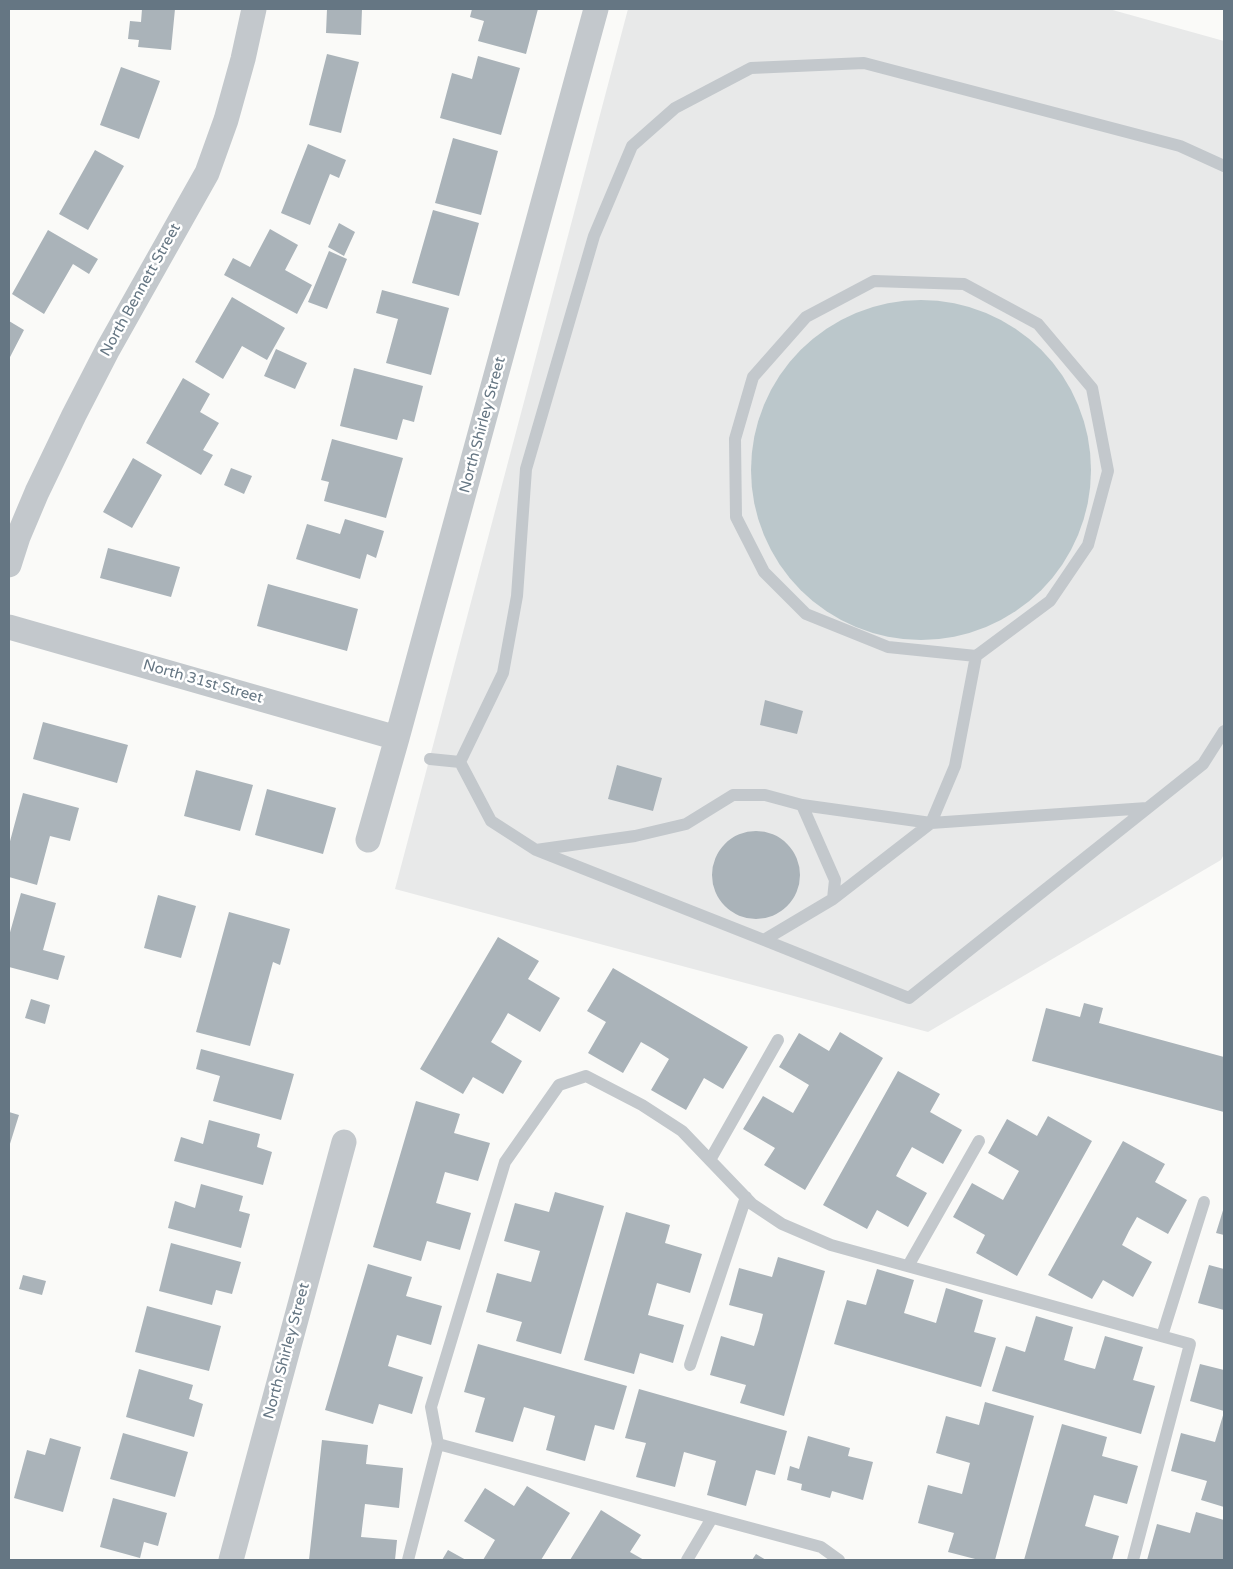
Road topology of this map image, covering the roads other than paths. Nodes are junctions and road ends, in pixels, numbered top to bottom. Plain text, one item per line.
1 (254, 9) edge
2 (596, 9) edge
3 (1224, 166) edge
4 (9, 565) edge
5 (9, 626) edge
6 (976, 656) junction
7 (1224, 731) edge
8 (397, 738) junction
9 (430, 759) dead end
10 (460, 762) junction
11 (802, 805) junction
12 (1147, 808) junction
13 (931, 823) junction
14 (368, 840) dead end
15 (536, 850) junction
16 (833, 899) junction
17 (764, 940) junction
18 (778, 1040) dead end
19 (979, 1141) dead end
20 (344, 1142) dead end
21 (710, 1160) junction
22 (746, 1198) junction
23 (1204, 1202) dead end
24 (908, 1266) junction
25 (1162, 1336) junction
26 (690, 1364) dead end
27 (438, 1444) junction
28 (712, 1518) junction
29 (231, 1560) edge
30 (408, 1560) edge
31 (687, 1560) edge
32 (839, 1560) edge
33 (1132, 1560) edge

1 - 4 street, North Bennett Street
2 - 8 street, North Shirley Street
3 - 10 lane
5 - 8 street, North 31st Street
6 - 6 lane
6 - 13 lane
7 - 12 lane
8 - 14 street, North Shirley Street
9 - 10 lane
10 - 15 lane
11 - 13 lane
11 - 15 lane
11 - 16 lane
12 - 13 lane
12 - 17 lane
13 - 16 lane
15 - 17 lane
16 - 17 lane
18 - 21 lane
19 - 24 lane
20 - 29 street, North Shirley Street
21 - 22 lane
21 - 27 lane
22 - 24 lane
22 - 26 lane
23 - 25 lane
24 - 25 lane
25 - 33 lane
27 - 28 lane
27 - 30 lane
28 - 31 lane
28 - 32 lane

